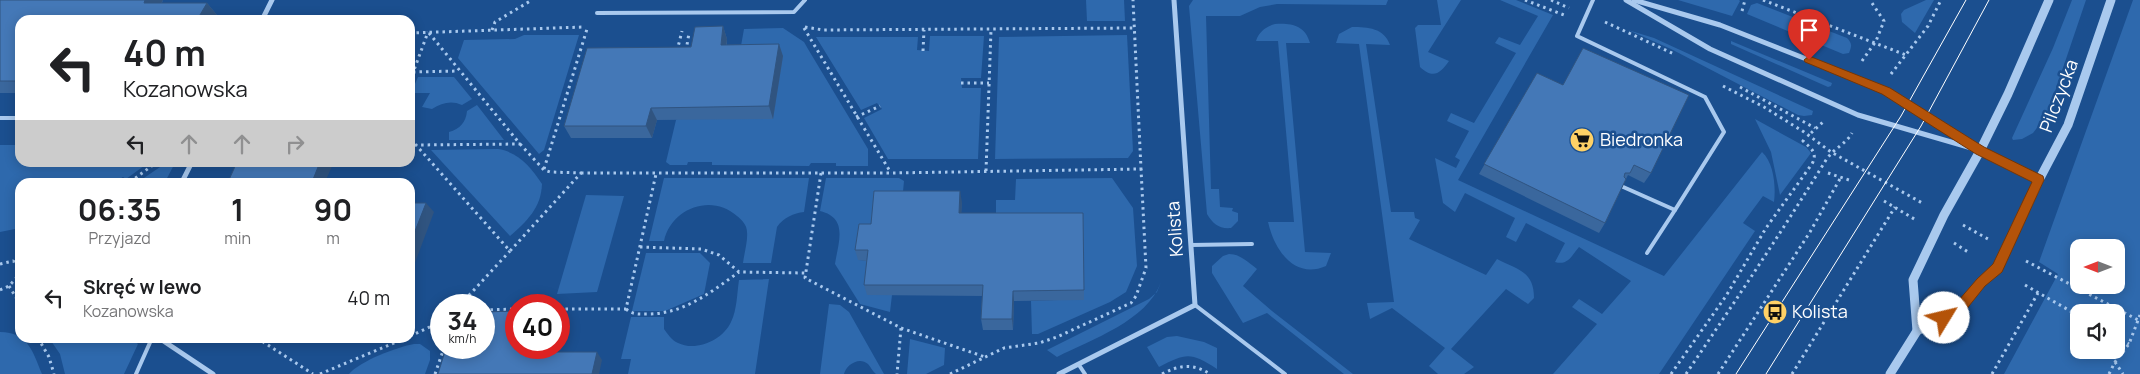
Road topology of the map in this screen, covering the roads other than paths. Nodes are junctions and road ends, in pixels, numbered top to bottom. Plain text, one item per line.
1 (272, 0) edge
2 (805, 0) edge
3 (1174, 0) edge
4 (1593, 0) edge
5 (1626, 0) edge
6 (1634, 0) edge
7 (2049, 0) edge
8 (2111, 0) edge
9 (597, 13) dead end
10 (264, 15) edge
11 (0, 118) edge
12 (15, 118) edge
13 (1980, 151) junction
14 (2039, 180) junction
15 (1621, 186) edge
16 (1674, 210) junction
17 (1252, 244) dead end
18 (1192, 245) junction
19 (1647, 253) dead end
20 (1195, 305) junction
21 (1917, 331) junction
22 (150, 343) edge
23 (166, 343) edge
24 (1079, 365) junction
25 (136, 374) edge
26 (213, 374) edge
27 (1059, 374) edge
28 (1085, 374) edge
29 (1285, 374) edge
30 (1890, 374) edge

1 - 10 street
2 - 9 lane
3 - 18 street, Kolista
4 - 16 lane
5 - 13 street
6 - 13 street
7 - 13 street
8 - 14 street, Pilczycka
11 - 12 lane
13 - 14 street
13 - 21 street
14 - 21 street, Pilczycka
15 - 16 lane
16 - 19 lane
17 - 18 lane
18 - 20 street, Kolista
20 - 24 street
20 - 29 lane
21 - 30 street
22 - 25 lane
23 - 26 street
24 - 27 street
24 - 28 lane

